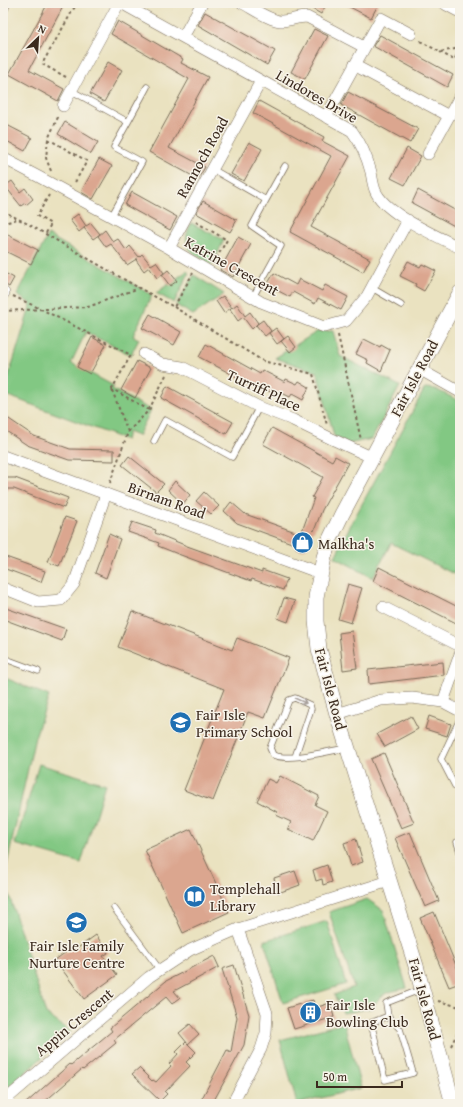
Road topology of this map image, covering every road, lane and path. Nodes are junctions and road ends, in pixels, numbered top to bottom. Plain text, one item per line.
1 (77, 3) edge
2 (120, 3) edge
3 (202, 3) edge
4 (242, 3) edge
5 (447, 3) edge
6 (6, 6) dead end
7 (460, 10) edge
8 (3, 13) edge
9 (411, 34) joint
10 (183, 37) junction
11 (364, 47) junction
12 (460, 49) edge
13 (440, 52) junction
14 (354, 65) junction
15 (261, 81) junction
16 (74, 87) junction
17 (147, 87) dead end
18 (459, 98) edge
19 (63, 106) joint
20 (449, 116) junction
21 (326, 117) junction
22 (128, 122) junction
23 (48, 140) junction
24 (428, 154) dead end
25 (3, 158) edge
26 (285, 166) dead end
27 (212, 169) junction
28 (54, 185) junction
29 (68, 193) junction
30 (266, 200) junction
31 (3, 211) edge
32 (186, 216) junction
33 (111, 217) junction
34 (18, 218) junction
35 (408, 220) junction
36 (3, 226) edge
37 (46, 234) junction
38 (169, 248) junction
39 (460, 248) edge
40 (198, 265) junction
41 (209, 272) junction
42 (139, 288) junction
43 (372, 288) junction
44 (4, 292) edge
45 (460, 293) edge
46 (253, 298) junction
47 (401, 305) dead end
48 (174, 307) junction
49 (42, 309) junction
50 (3, 311) edge
51 (335, 324) junction
52 (131, 355) junction
53 (140, 356) junction
54 (419, 369) junction
55 (161, 371) dead end
56 (112, 389) junction
57 (460, 392) edge
58 (259, 407) junction
59 (149, 410) junction
60 (128, 432) junction
61 (332, 440) junction
62 (154, 441) dead end
63 (368, 455) junction
64 (3, 456) edge
65 (106, 494) junction
66 (320, 573) junction
67 (3, 588) edge
68 (383, 606) dead end
69 (460, 646) edge
70 (460, 654) edge
71 (3, 658) edge
72 (38, 671) dead end
73 (442, 702) junction
74 (460, 711) edge
75 (337, 714) junction
76 (460, 719) edge
77 (347, 748) junction
78 (295, 757) junction
79 (455, 786) dead end
80 (457, 842) dead end
81 (460, 852) edge
82 (389, 881) junction
83 (114, 908) dead end
84 (238, 929) junction
85 (160, 970) junction
86 (424, 993) junction
87 (460, 1007) edge
88 (388, 1016) junction
89 (3, 1102) edge
90 (232, 1104) edge
91 (453, 1104) edge

1 - 16 path
2 - 10 street, Lindores Drive
2 - 16 street
3 - 10 street
4 - 11 street
5 - 7 street
6 - 8 lane
9 - 11 street
9 - 13 path
10 - 15 street, Lindores Drive
11 - 14 street
12 - 13 path
12 - 13 path
14 - 20 street
14 - 21 street
15 - 21 street, Lindores Drive
15 - 27 street, Rannoch Road
16 - 19 street
16 - 22 lane
17 - 22 lane
18 - 20 street
19 - 23 path
20 - 24 street
21 - 35 street, Lindores Drive
22 - 33 lane
23 - 28 path
23 - 29 path
25 - 28 street, Katrine Crescent
26 - 30 lane
27 - 30 lane
27 - 32 street, Rannoch Road
28 - 29 street, Katrine Crescent
28 - 37 path
29 - 33 street, Katrine Crescent
30 - 46 lane
31 - 34 path
32 - 38 street, Rannoch Road
32 - 41 path
33 - 38 street, Katrine Crescent
34 - 36 path
34 - 37 path
35 - 39 street, Lindores Drive
35 - 43 street
37 - 42 path
38 - 40 street, Katrine Crescent
40 - 41 street, Katrine Crescent
40 - 48 path
41 - 46 street, Katrine Crescent
42 - 48 path
42 - 49 path
43 - 47 lane
43 - 51 street
44 - 49 path
45 - 54 street, Fair Isle Road
46 - 51 street, Katrine Crescent
48 - 61 path
49 - 50 path
49 - 52 path
51 - 63 path
52 - 53 path
52 - 53 path
52 - 56 path
53 - 58 street, Turriff Place
54 - 57 street
54 - 63 street, Fair Isle Road
55 - 59 path
56 - 59 path
56 - 60 path
58 - 61 street, Turriff Place
58 - 62 lane
59 - 60 path
60 - 65 path
61 - 63 street, Turriff Place
63 - 66 street, Fair Isle Road
64 - 65 street, Birnam Road
65 - 66 street, Birnam Road
65 - 67 street
66 - 75 street, Fair Isle Road
68 - 69 street
70 - 73 street
71 - 72 lane
73 - 74 street
73 - 75 street
75 - 77 street, Fair Isle Road
76 - 79 lane
77 - 78 lane
77 - 82 street, Fair Isle Road
78 -> 78 lane
80 - 81 lane
82 - 84 street, Appin Crescent
82 - 86 street, Fair Isle Road
83 - 85 lane
84 - 85 street, Appin Crescent
84 - 90 street
85 - 89 street, Appin Crescent
86 - 87 path
86 - 88 lane
86 - 91 street, Fair Isle Road
88 - 88 lane

